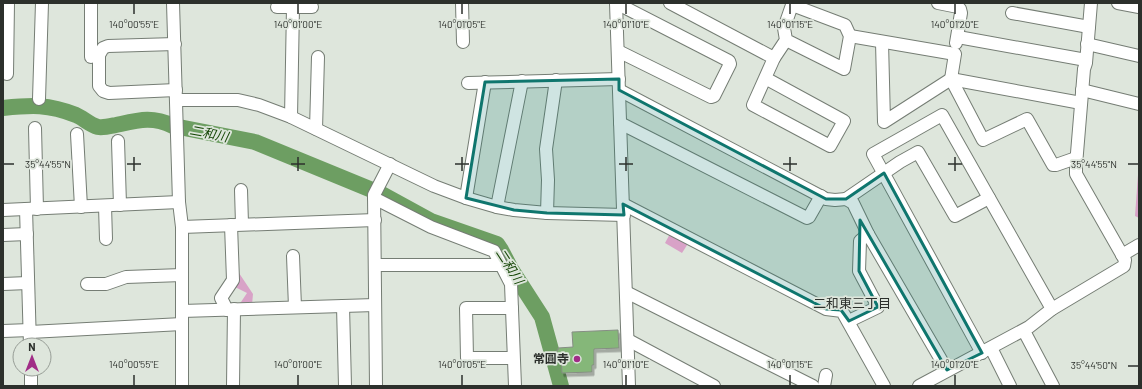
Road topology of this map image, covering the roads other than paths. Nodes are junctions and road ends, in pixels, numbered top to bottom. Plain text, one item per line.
1 (8, 3) edge
2 (42, 3) edge
3 (91, 3) edge
4 (173, 3) edge
5 (462, 3) edge
6 (616, 3) edge
7 (670, 3) edge
8 (938, 3) edge
9 (1091, 3) edge
10 (1118, 3) edge
11 (277, 7) dead end
12 (292, 7) junction
13 (312, 7) dead end
14 (1139, 7) edge
15 (1012, 13) dead end
16 (1089, 27) junction
17 (850, 36) junction
18 (958, 37) junction
19 (786, 40) junction
20 (463, 42) dead end
21 (882, 42) junction
22 (175, 44) junction
23 (1087, 44) junction
24 (618, 51) junction
25 (955, 54) junction
26 (1139, 56) edge
27 (90, 57) dead end
28 (318, 57) dead end
29 (774, 58) junction
30 (1086, 60) junction
31 (7, 74) dead end
32 (765, 78) junction
33 (951, 79) junction
34 (556, 80) junction
35 (522, 81) junction
36 (485, 82) junction
37 (468, 83) dead end
38 (619, 84) junction
39 (1082, 90) junction
40 (176, 95) junction
41 (39, 99) dead end
42 (1081, 103) junction
43 (1139, 104) edge
44 (291, 118) junction
45 (620, 123) junction
46 (35, 128) dead end
47 (316, 129) junction
48 (77, 134) dead end
49 (118, 141) dead end
50 (1076, 158) junction
51 (390, 164) junction
52 (884, 173) junction
53 (241, 190) dead end
54 (375, 193) junction
55 (821, 196) junction
56 (466, 198) junction
57 (989, 198) junction
58 (846, 199) junction
59 (180, 202) junction
60 (120, 205) junction
61 (105, 206) junction
62 (81, 207) junction
63 (498, 207) junction
64 (31, 209) junction
65 (3, 210) edge
66 (623, 210) junction
67 (546, 213) junction
68 (374, 220) junction
69 (236, 225) junction
70 (182, 227) junction
71 (27, 234) junction
72 (868, 234) junction
73 (3, 235) edge
74 (106, 239) dead end
75 (1139, 245) edge
76 (1122, 255) junction
77 (293, 256) dead end
78 (375, 265) junction
79 (502, 265) junction
80 (182, 275) junction
81 (28, 283) junction
82 (3, 284) edge
83 (88, 284) dead end
84 (626, 292) junction
85 (375, 305) junction
86 (343, 306) junction
87 (295, 307) junction
88 (512, 308) junction
89 (231, 309) junction
90 (1052, 309) junction
91 (182, 311) junction
92 (849, 321) junction
93 (182, 324) junction
94 (1024, 330) junction
95 (3, 331) edge
96 (30, 331) junction
97 (30, 337) edge
98 (628, 340) junction
99 (986, 351) junction
100 (513, 358) junction
101 (947, 370) junction
102 (182, 386) edge
103 (234, 386) edge
104 (345, 386) edge
105 (376, 386) edge
106 (514, 386) edge
107 (629, 386) edge
108 (714, 386) edge
109 (814, 386) edge
110 (884, 386) edge
111 (918, 386) edge
112 (1010, 386) edge
113 (1053, 386) edge

1 - 31 street
2 - 41 street
3 - 27 street
4 - 22 street
5 - 20 street
6 - 24 street
6 - 24 street
7 - 29 street
8 - 18 street
9 - 16 street
10 - 14 street
11 - 12 street
12 - 13 street
12 - 44 street
15 - 16 street
16 - 23 street
17 - 19 street
17 - 19 street
17 - 21 street
18 - 25 street
18 - 30 street
19 - 29 street
21 - 25 street
21 - 33 street
22 - 40 street
22 - 40 street
23 - 26 street
23 - 30 street
24 - 38 street
25 - 33 street
28 - 47 street
29 - 32 street
30 - 39 street
32 - 32 street
33 - 42 street
33 - 50 street
34 - 35 street
34 - 38 street
34 - 67 street
35 - 36 street
35 - 63 street
36 - 37 street
36 - 56 street
38 - 45 street
38 - 55 street
39 - 42 street
39 - 43 street
40 - 44 street
40 - 59 street
42 - 50 street
44 - 47 street
45 - 55 street
45 - 66 street
46 - 64 street
47 - 51 street
48 - 62 street
49 - 60 street
50 - 76 street
51 - 54 street
51 - 56 street
52 - 57 street
52 - 57 street
52 - 58 street
52 - 99 street
53 - 69 street
54 - 68 street
54 - 79 street
55 - 58 street
56 - 63 street
57 - 90 street
58 - 72 street
59 - 60 street
59 - 70 street
60 - 61 street
61 - 62 street
61 - 74 street
62 - 64 street
63 - 67 street
64 - 65 street
64 - 71 street
66 - 67 street
66 - 84 street
66 - 92 street
68 - 69 street
68 - 78 street
69 - 70 street
69 - 89 street
70 - 80 street
71 - 73 street
71 - 81 street
72 - 92 street
72 - 101 street
75 - 76 street
76 - 90 street
77 - 87 street
78 - 79 street
78 - 85 street
79 - 88 street
80 - 83 street
80 - 91 street
81 - 82 street
81 - 96 street
84 - 98 street
84 - 109 street
85 - 86 street
85 - 105 street
86 - 87 street
86 - 104 street
87 - 89 street
88 - 100 street
88 - 100 street
89 - 91 street
89 - 103 street
90 - 94 street
91 - 93 street
92 - 110 street
93 - 96 street
93 - 102 street
94 - 99 street
94 - 113 street
95 - 96 street
96 - 97 street
98 - 107 street
98 - 108 street
99 - 101 street
99 - 112 street
100 - 106 street
101 - 111 street

